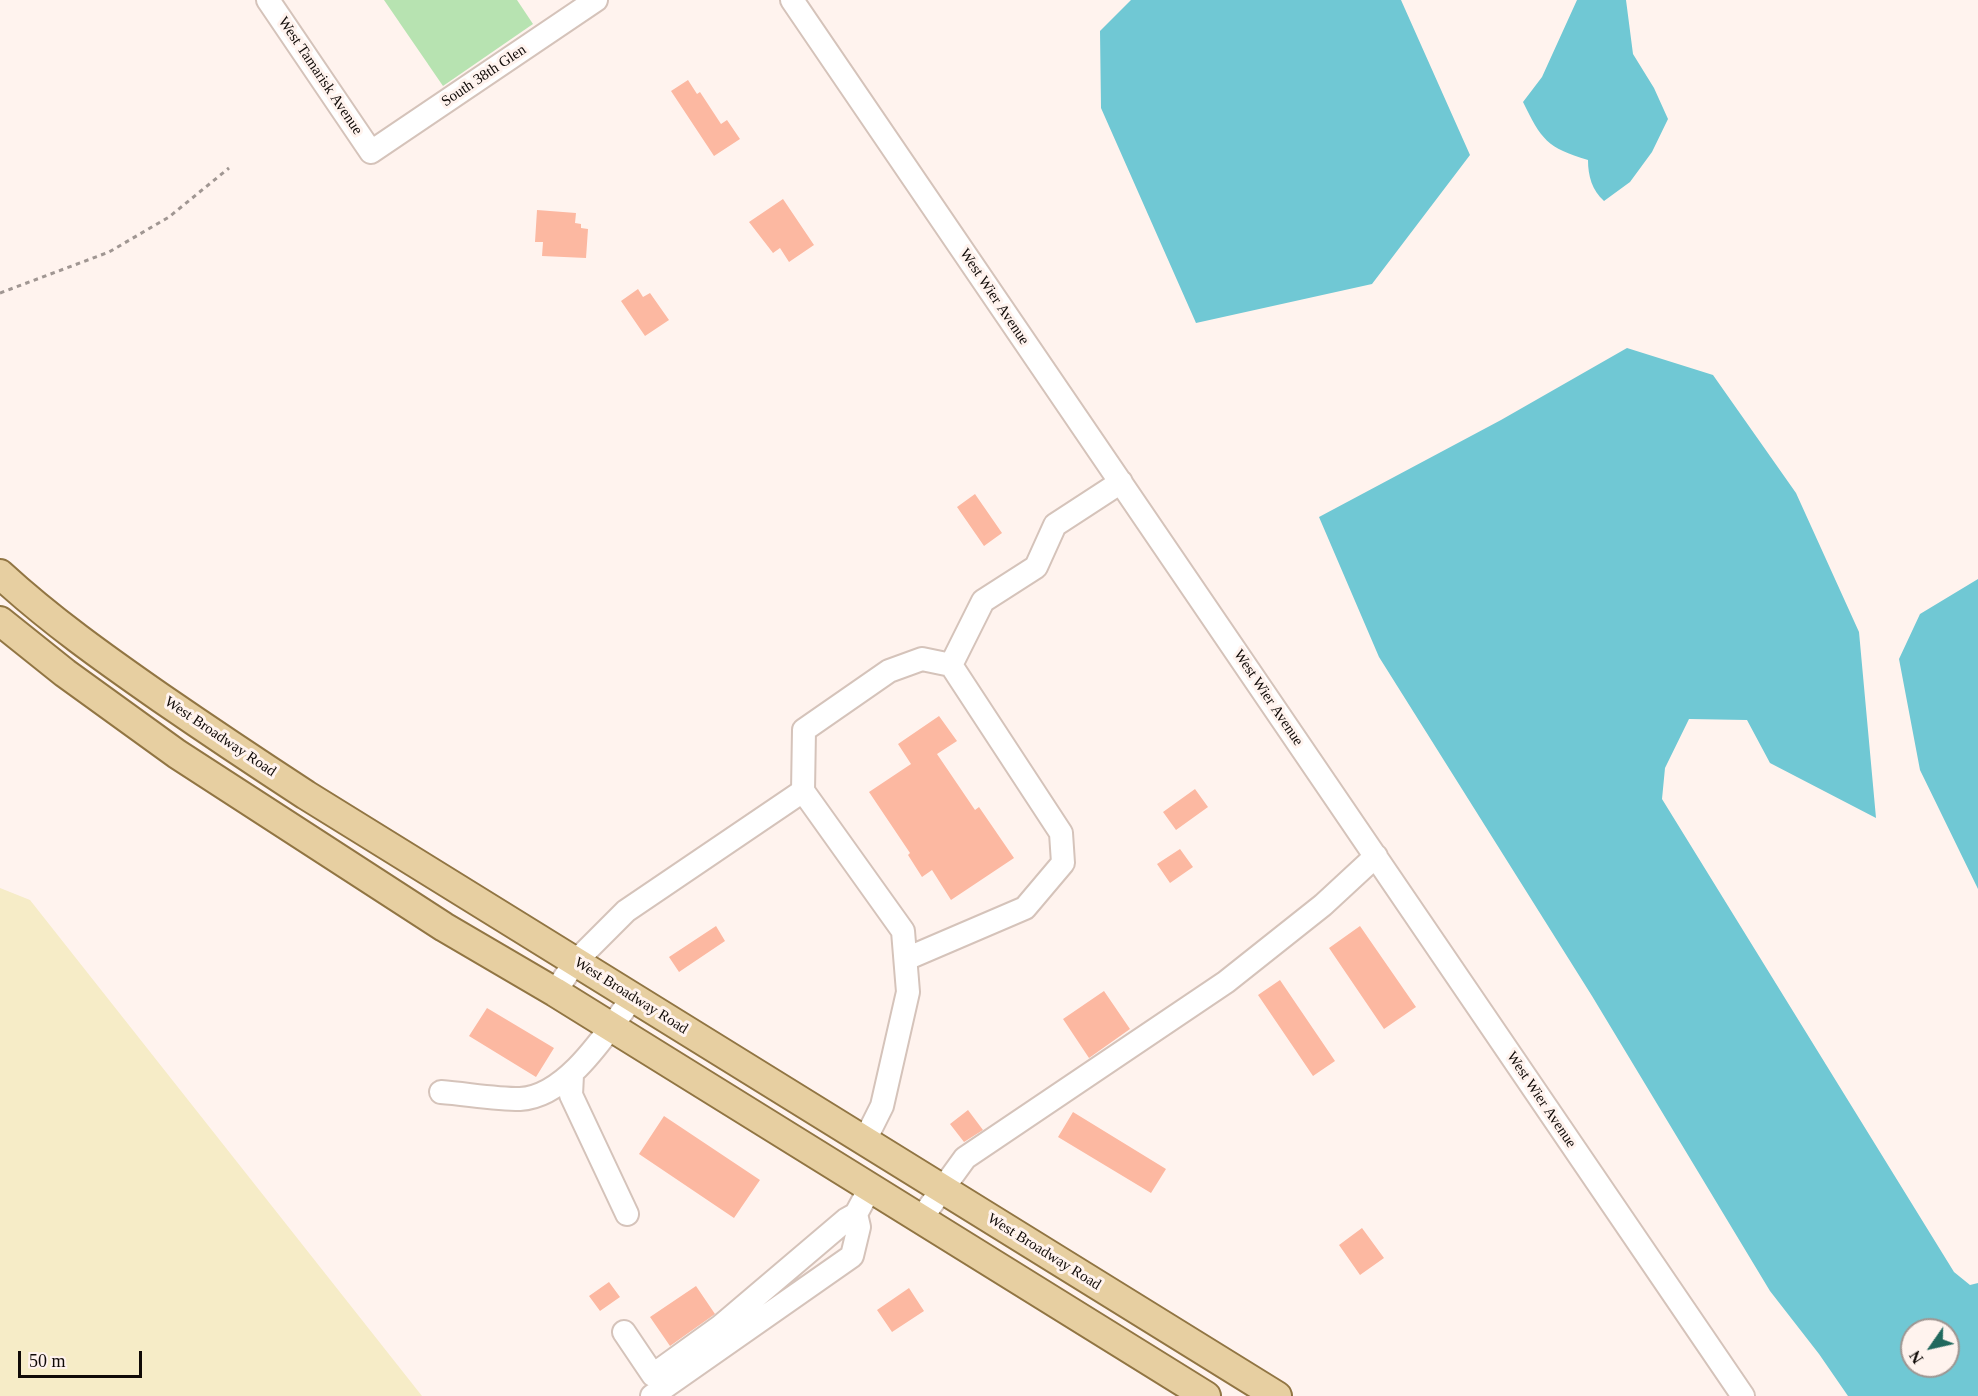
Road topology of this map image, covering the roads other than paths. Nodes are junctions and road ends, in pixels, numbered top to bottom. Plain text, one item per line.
1 (268, 0) edge
2 (596, 0) edge
3 (792, 0) edge
4 (371, 152) joint
5 (1121, 482) junction
6 (0, 574) edge
7 (0, 621) edge
8 (951, 665) junction
9 (208, 731) junction
10 (188, 761) junction
11 (803, 791) junction
12 (1376, 856) junction
13 (906, 959) junction
14 (575, 962) junction
15 (555, 992) junction
16 (633, 997) junction
17 (610, 1027) junction
18 (572, 1075) junction
19 (441, 1092) dead end
20 (865, 1140) junction
21 (870, 1188) junction
22 (943, 1188) junction
23 (627, 1214) dead end
24 (856, 1214) junction
25 (920, 1220) junction
26 (624, 1332) dead end
27 (652, 1396) edge
28 (1206, 1396) edge
29 (1277, 1396) edge
30 (1743, 1396) edge

1 - 4 street, West Tamarisk Avenue
2 - 4 street, South 38th Glen
3 - 5 street, West Wier Avenue
5 - 8 street
5 - 12 street, West Wier Avenue
6 - 9 main road, West Broadway Road
7 - 10 main road
8 - 11 street
8 - 13 street
9 - 10 main road
9 - 14 main road, West Broadway Road
10 - 15 main road
11 - 13 street
11 - 14 street
12 - 22 street
12 - 30 street, West Wier Avenue
13 - 20 street
14 - 15 street
14 - 16 main road, West Broadway Road
15 - 17 main road
16 - 17 street
16 - 20 main road, West Broadway Road
17 - 18 street
17 - 21 main road
18 - 19 street
18 - 23 street
20 - 22 main road, West Broadway Road
21 - 24 street
21 - 25 main road
22 - 25 street
22 - 29 main road, West Broadway Road
24 - 26 street
24 - 27 street
25 - 28 main road

